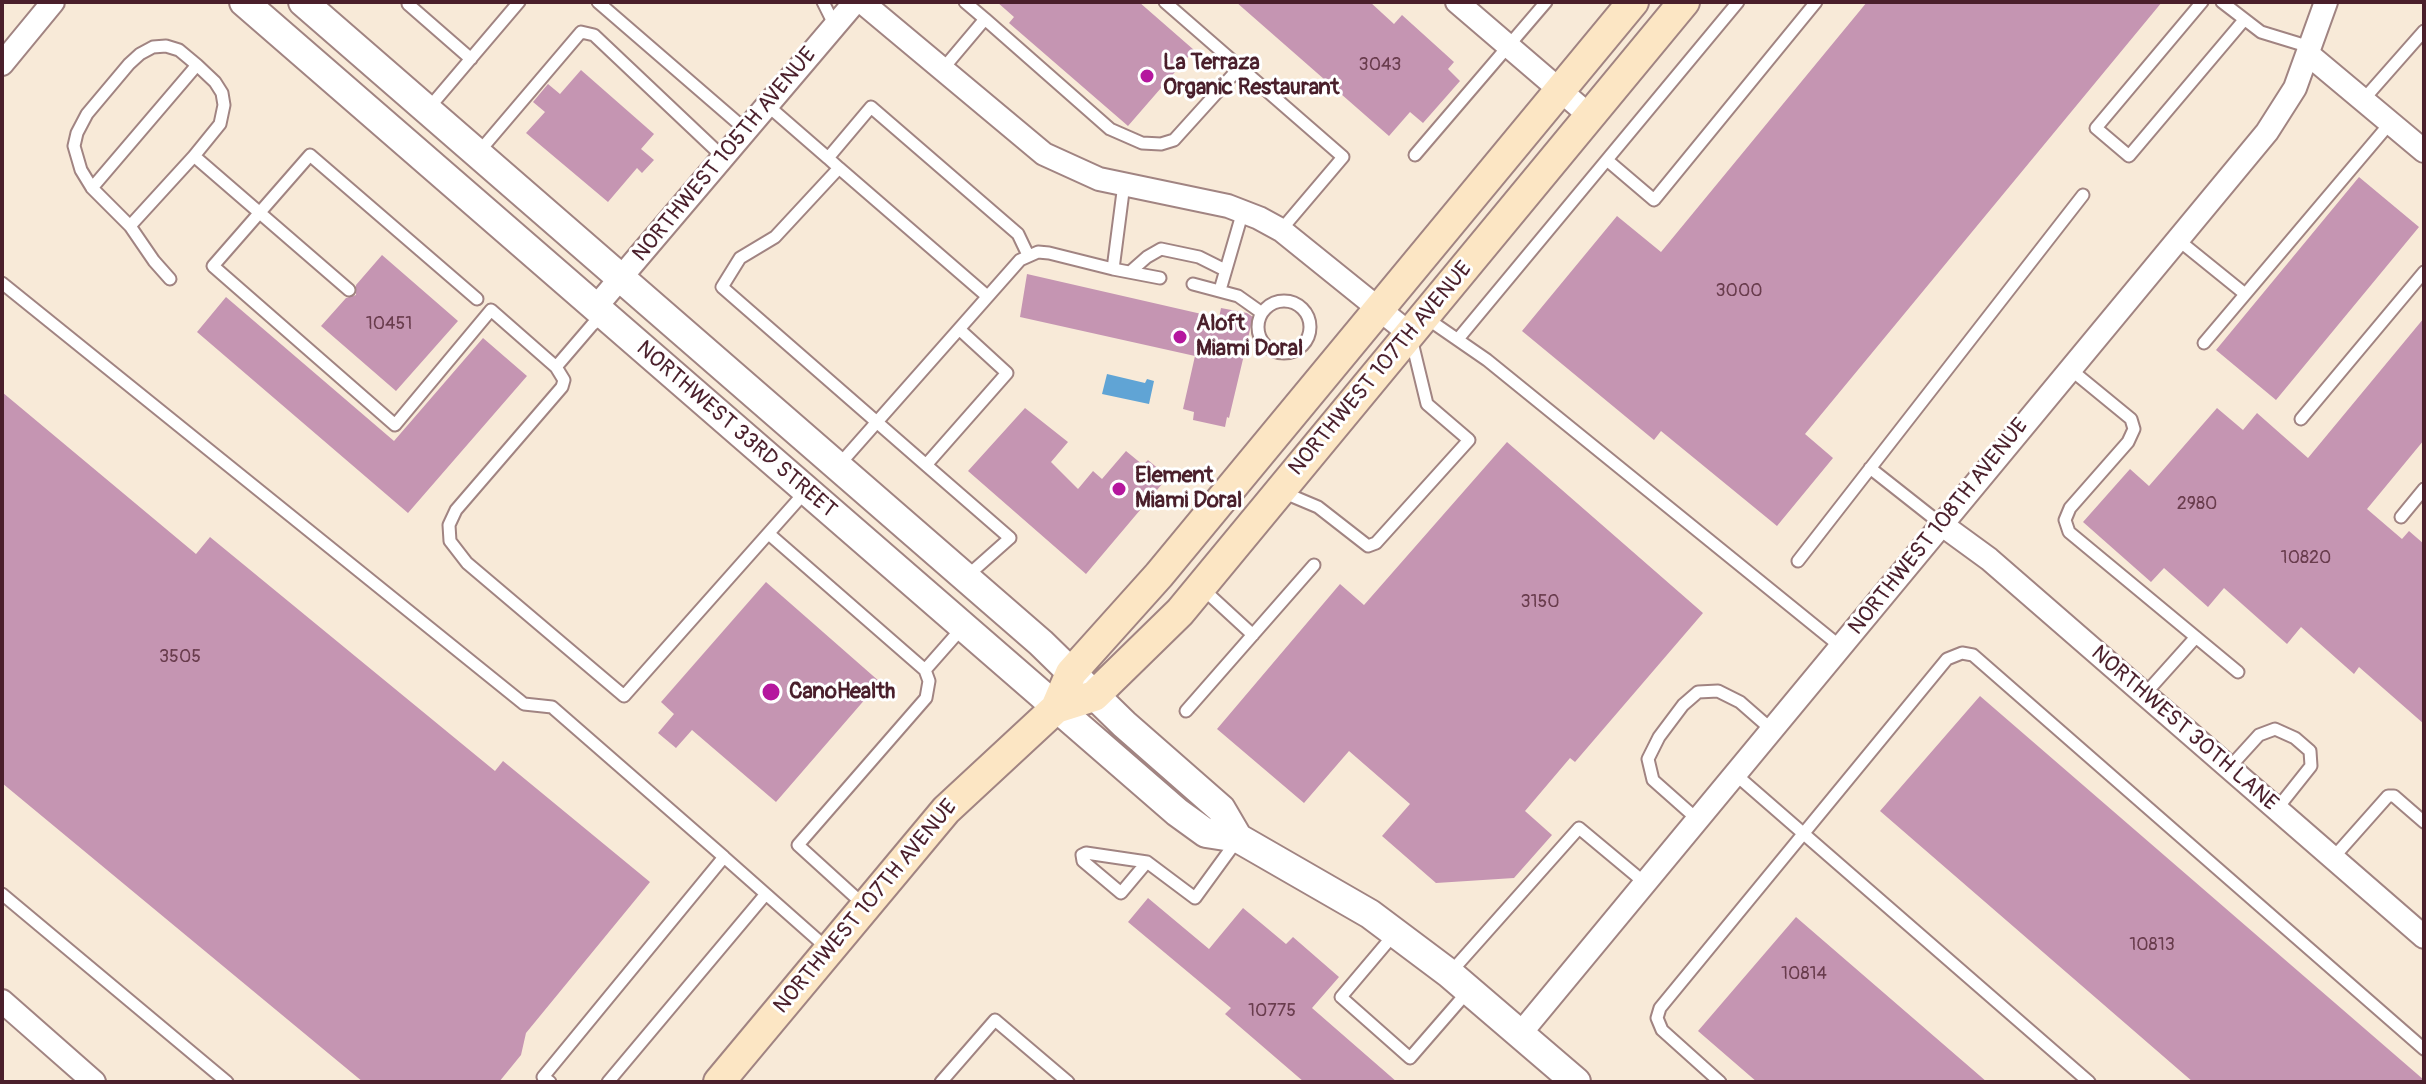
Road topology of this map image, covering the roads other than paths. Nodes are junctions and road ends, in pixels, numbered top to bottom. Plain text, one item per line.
1 (53, 2) edge
2 (244, 2) edge
3 (303, 2) edge
4 (410, 2) edge
5 (519, 2) edge
6 (598, 2) edge
7 (823, 2) edge
8 (855, 2) edge
9 (862, 2) edge
10 (965, 2) edge
11 (1165, 2) edge
12 (1457, 2) edge
13 (1546, 2) edge
14 (1633, 2) edge
15 (1684, 2) edge
16 (1738, 2) edge
17 (1816, 2) edge
18 (2202, 2) edge
19 (2222, 2) edge
20 (2326, 2) edge
21 (985, 19) junction
22 (2244, 20) junction
23 (835, 26) junction
24 (2424, 31) edge
25 (1508, 46) junction
26 (2309, 50) junction
27 (471, 59) junction
28 (2, 64) edge
29 (197, 65) junction
30 (1240, 67) junction
31 (942, 70) junction
32 (1560, 90) junction
33 (2364, 99) junction
34 (767, 105) junction
35 (428, 110) junction
36 (1590, 116) junction
37 (2391, 122) junction
38 (746, 130) junction
39 (2421, 142) edge
40 (478, 154) junction
41 (1415, 155) dead end
42 (194, 156) junction
43 (723, 157) junction
44 (828, 158) junction
45 (1607, 160) junction
46 (839, 168) junction
47 (1124, 184) junction
48 (92, 188) junction
49 (2083, 195) dead end
50 (1243, 211) junction
51 (260, 213) junction
52 (130, 226) junction
53 (1281, 230) junction
54 (2177, 238) junction
55 (1028, 255) junction
56 (1113, 269) junction
57 (1225, 270) junction
58 (1130, 272) junction
59 (2424, 272) edge
60 (621, 278) junction
61 (1160, 278) dead end
62 (170, 279) dead end
63 (2, 283) edge
64 (1193, 284) dead end
65 (349, 290) dead end
66 (1220, 290) junction
67 (2245, 294) junction
68 (987, 296) junction
69 (477, 299) dead end
70 (1379, 309) junction
71 (600, 312) junction
72 (1262, 313) junction
73 (959, 329) junction
74 (1410, 334) junction
75 (1458, 339) junction
76 (2204, 343) dead end
77 (556, 367) junction
78 (2070, 368) junction
79 (2301, 419) dead end
80 (877, 422) junction
81 (926, 465) junction
82 (838, 467) junction
83 (1870, 468) junction
84 (2424, 489) edge
85 (806, 491) junction
86 (1280, 491) junction
87 (2401, 517) dead end
88 (1941, 524) junction
89 (769, 534) junction
90 (1798, 561) dead end
91 (1314, 565) dead end
92 (966, 578) junction
93 (1201, 587) junction
94 (962, 628) junction
95 (1253, 635) junction
96 (2196, 637) junction
97 (1841, 647) junction
98 (925, 670) junction
99 (2238, 672) dead end
100 (1071, 673) junction
101 (2144, 695) junction
102 (1094, 696) junction
103 (1056, 708) junction
104 (1186, 711) dead end
105 (1772, 730) junction
106 (2229, 768) junction
107 (1735, 774) junction
108 (2276, 810) junction
109 (1697, 819) junction
110 (2424, 822) edge
111 (1804, 833) junction
112 (1238, 838) junction
113 (724, 857) junction
114 (2333, 858) junction
115 (1147, 862) junction
116 (1645, 883) junction
117 (2, 894) edge
118 (765, 895) junction
119 (865, 905) junction
120 (1396, 932) junction
121 (2424, 937) edge
122 (829, 949) junction
123 (1459, 982) junction
124 (2, 1001) edge
125 (1520, 1034) junction
126 (2424, 1049) edge
127 (544, 1080) edge
128 (1571, 1081) edge
129 (94, 1082) edge
130 (227, 1082) edge
131 (608, 1082) edge
132 (719, 1082) edge
133 (941, 1082) edge
134 (1068, 1082) edge
135 (1720, 1082) edge
136 (2089, 1082) edge

1 - 28 street
2 - 71 street, NORTHWEST 33RD STREET
3 - 35 street, NORTHWEST 33RD STREET
4 - 27 lane
5 - 27 lane
6 - 38 lane
7 - 23 lane
8 - 23 street, NORTHWEST 105TH AVENUE
9 - 31 street
10 - 21 lane
11 - 30 lane
12 - 25 street
13 - 25 lane
14 - 32 main road, NORTHWEST 107TH AVENUE
15 - 36 main road, NORTHWEST 107TH AVENUE
16 - 45 lane
17 - 45 lane
18 - 22 lane
19 - 22 lane
20 - 26 street, NORTHWEST 108TH AVENUE
21 - 30 lane
21 - 31 lane
22 - 26 lane
23 - 34 street, NORTHWEST 105TH AVENUE
24 - 33 lane
25 - 32 street
25 - 41 lane
26 - 33 street
26 - 54 street, NORTHWEST 108TH AVENUE
27 - 35 lane
29 - 42 lane
29 - 48 lane
29 - 48 lane
30 - 53 lane
31 - 47 street
32 - 36 street
32 - 70 main road, NORTHWEST 107TH AVENUE
33 - 37 street
34 - 38 street, NORTHWEST 105TH AVENUE
34 - 44 lane
35 - 40 street, NORTHWEST 33RD STREET
36 - 74 main road, NORTHWEST 107TH AVENUE
37 - 39 street
37 - 67 lane
38 - 43 street, NORTHWEST 105TH AVENUE
40 - 43 lane
40 - 60 street, NORTHWEST 33RD STREET
42 - 51 lane
42 - 52 lane
43 - 60 street, NORTHWEST 105TH AVENUE
44 - 46 lane
44 - 55 lane
45 - 75 lane
46 - 68 lane
46 - 80 lane
47 - 50 street
47 - 56 lane
48 - 52 lane
49 - 83 lane
50 - 53 street
50 - 57 lane
51 - 65 lane
51 - 69 lane
51 - 77 lane
52 - 62 lane
53 - 70 street
54 - 67 lane
54 - 78 street, NORTHWEST 108TH AVENUE
55 - 56 lane
55 - 68 lane
56 - 58 lane
57 - 58 lane
57 - 66 lane
58 - 61 lane
59 - 79 lane
60 - 71 street, NORTHWEST 105TH AVENUE
60 - 82 street, NORTHWEST 33RD STREET
63 - 113 lane
64 - 66 lane
66 - 72 lane
67 - 76 lane
68 - 73 lane
70 - 74 street
70 - 100 main road, NORTHWEST 107TH AVENUE
71 - 77 lane
71 - 85 street, NORTHWEST 33RD STREET
72 - 72 lane
73 - 80 lane
73 - 81 lane
74 - 75 lane
74 - 86 main road, NORTHWEST 107TH AVENUE
74 - 86 lane
75 - 97 lane
77 - 89 lane
78 - 88 street, NORTHWEST 108TH AVENUE
78 - 96 lane
80 - 81 lane
80 - 82 lane
81 - 92 lane
82 - 92 street, NORTHWEST 33RD STREET
83 - 88 lane
83 - 90 lane
84 - 87 lane
85 - 89 lane
85 - 94 street, NORTHWEST 33RD STREET
86 - 93 main road, NORTHWEST 107TH AVENUE
88 - 97 street, NORTHWEST 108TH AVENUE
88 - 101 street, NORTHWEST 30TH LANE
89 - 98 lane
91 - 95 lane
92 - 100 street, NORTHWEST 33RD STREET
93 - 95 lane
93 - 102 main road, NORTHWEST 107TH AVENUE
94 - 98 lane
94 - 103 street, NORTHWEST 33RD STREET
95 - 104 lane
96 - 99 lane
96 - 101 lane
97 - 105 street, NORTHWEST 108TH AVENUE
98 - 119 lane
100 - 102 street, NORTHWEST 33RD STREET
100 - 103 main road, NORTHWEST 107TH AVENUE
101 - 106 street, NORTHWEST 30TH LANE
102 - 103 main road, NORTHWEST 107TH AVENUE
102 - 112 street, NORTHWEST 33RD STREET
103 - 112 street, NORTHWEST 33RD STREET
103 - 119 main road, NORTHWEST 107TH AVENUE
105 - 107 street, NORTHWEST 108TH AVENUE
105 - 109 lane
106 - 108 street, NORTHWEST 30TH LANE
106 - 108 lane
107 - 109 street, NORTHWEST 108TH AVENUE
107 - 111 lane
108 - 114 street, NORTHWEST 30TH LANE
109 - 116 street, NORTHWEST 108TH AVENUE
110 - 114 lane
111 - 126 lane
111 - 135 lane
111 - 136 lane
112 - 115 lane
112 - 120 street, NORTHWEST 33RD STREET
113 - 118 lane
113 - 127 lane
114 - 121 street, NORTHWEST 30TH LANE
115 - 115 lane
116 - 123 lane
116 - 125 street, NORTHWEST 108TH AVENUE
117 - 130 lane
118 - 122 lane
118 - 131 lane
119 - 122 main road, NORTHWEST 107TH AVENUE
120 - 123 street, NORTHWEST 33RD STREET
120 - 123 lane
122 - 132 main road, NORTHWEST 107TH AVENUE
123 - 125 street, NORTHWEST 33RD STREET
124 - 129 street
125 - 128 street, NORTHWEST 33RD STREET
133 - 134 lane

